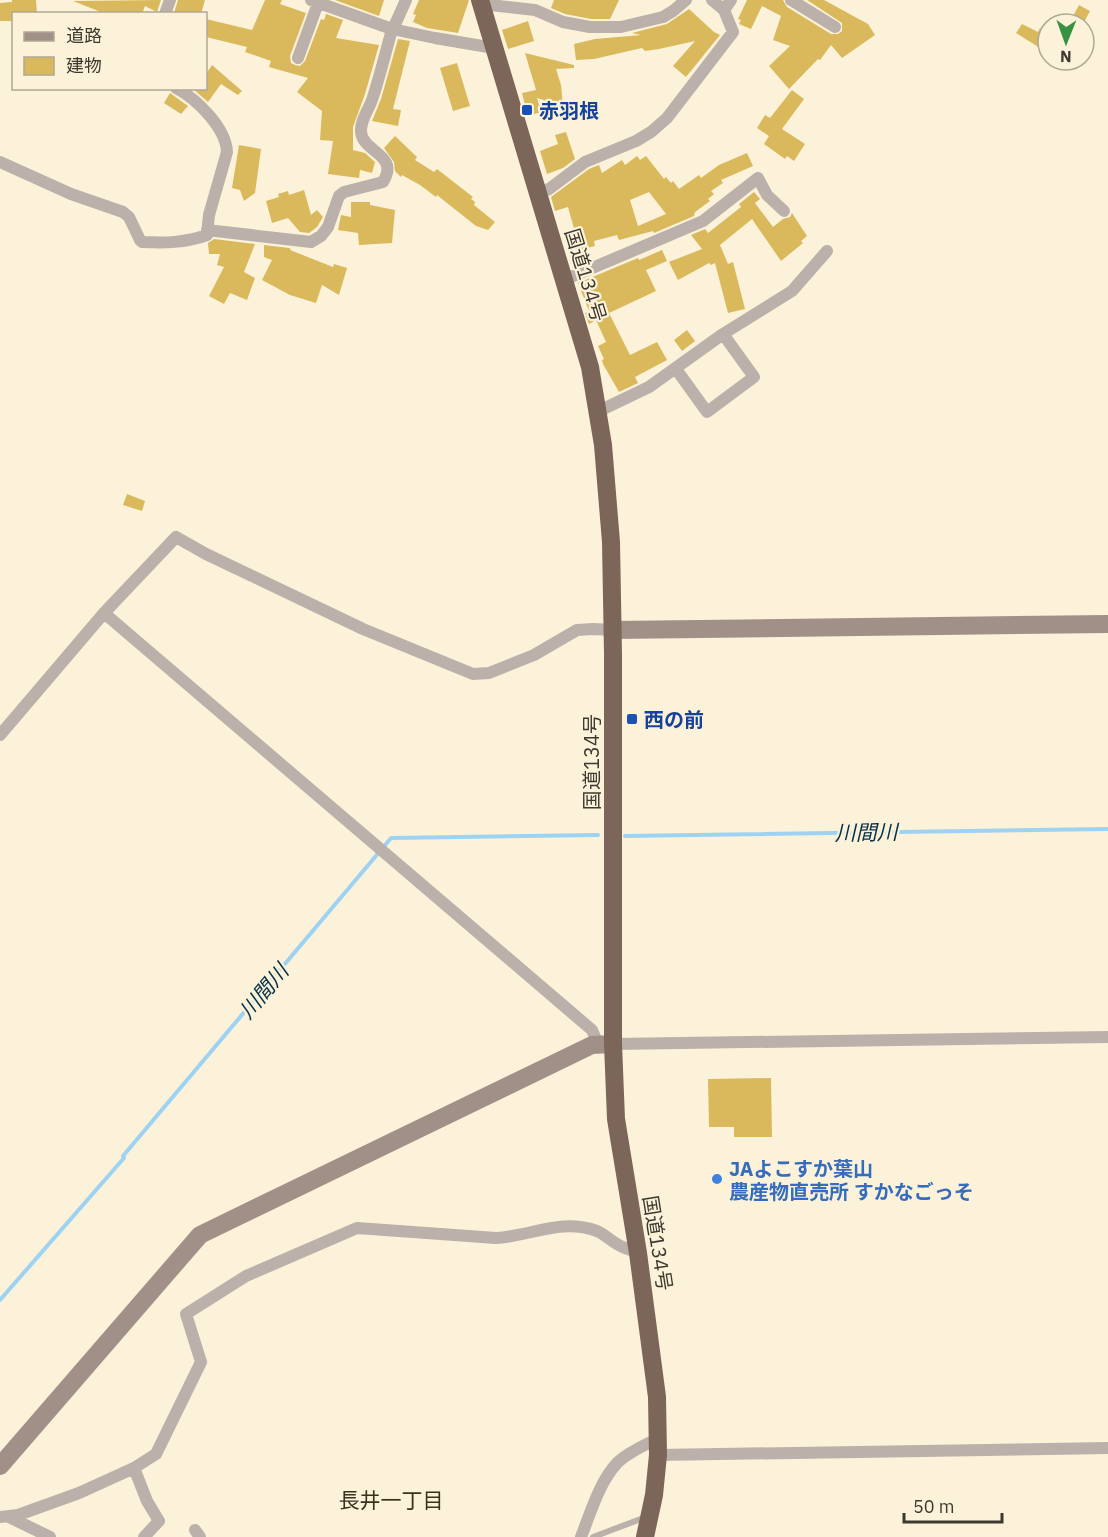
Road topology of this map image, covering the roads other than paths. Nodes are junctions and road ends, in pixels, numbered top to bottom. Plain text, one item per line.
1 (406, 0) edge
2 (686, 0) edge
3 (712, 0) edge
4 (791, 0) edge
5 (315, 1) edge
6 (481, 2) edge
7 (339, 5) edge
8 (728, 5) edge
9 (835, 27) dead end
10 (392, 29) junction
11 (494, 48) junction
12 (298, 58) dead end
13 (180, 90) edge
14 (0, 162) edge
15 (538, 192) junction
16 (784, 211) dead end
17 (207, 230) junction
18 (827, 252) dead end
19 (564, 280) junction
20 (723, 334) junction
21 (676, 369) junction
22 (599, 411) junction
23 (104, 613) junction
24 (1108, 624) edge
25 (613, 630) junction
26 (0, 735) edge
27 (1108, 1036) edge
28 (606, 1044) junction
29 (638, 1253) junction
30 (658, 1446) junction
31 (1108, 1448) edge
32 (0, 1466) edge
33 (134, 1468) junction
34 (649, 1516) junction
35 (5, 1517) edge
36 (50, 1537) edge
37 (144, 1537) edge
38 (581, 1537) edge
39 (593, 1537) edge
40 (645, 1537) edge

1 - 10 street
2 - 6 street
3 - 8 street
4 - 9 street
5 - 7 street
5 - 12 street
6 - 11 highway, 国道134号
7 - 10 street
8 - 15 street
10 - 11 street
10 - 17 street
11 - 15 highway, 国道134号
13 - 17 street
14 - 17 street
15 - 19 highway, 国道134号
16 - 19 street
18 - 20 street
19 - 22 highway, 国道134号
20 - 21 street
20 - 21 street
21 - 22 street
22 - 25 highway, 国道134号
23 - 25 street
23 - 26 street
23 - 28 street
24 - 25 street
25 - 28 highway, 国道134号
27 - 28 street
28 - 29 highway, 国道134号
28 - 32 street
29 - 30 highway, 国道134号
29 - 33 street
30 - 31 street
30 - 34 highway, 国道134号
30 - 38 street
33 - 35 street
33 - 37 street
34 - 39 lane
34 - 40 highway, 国道134号
35 - 36 street

